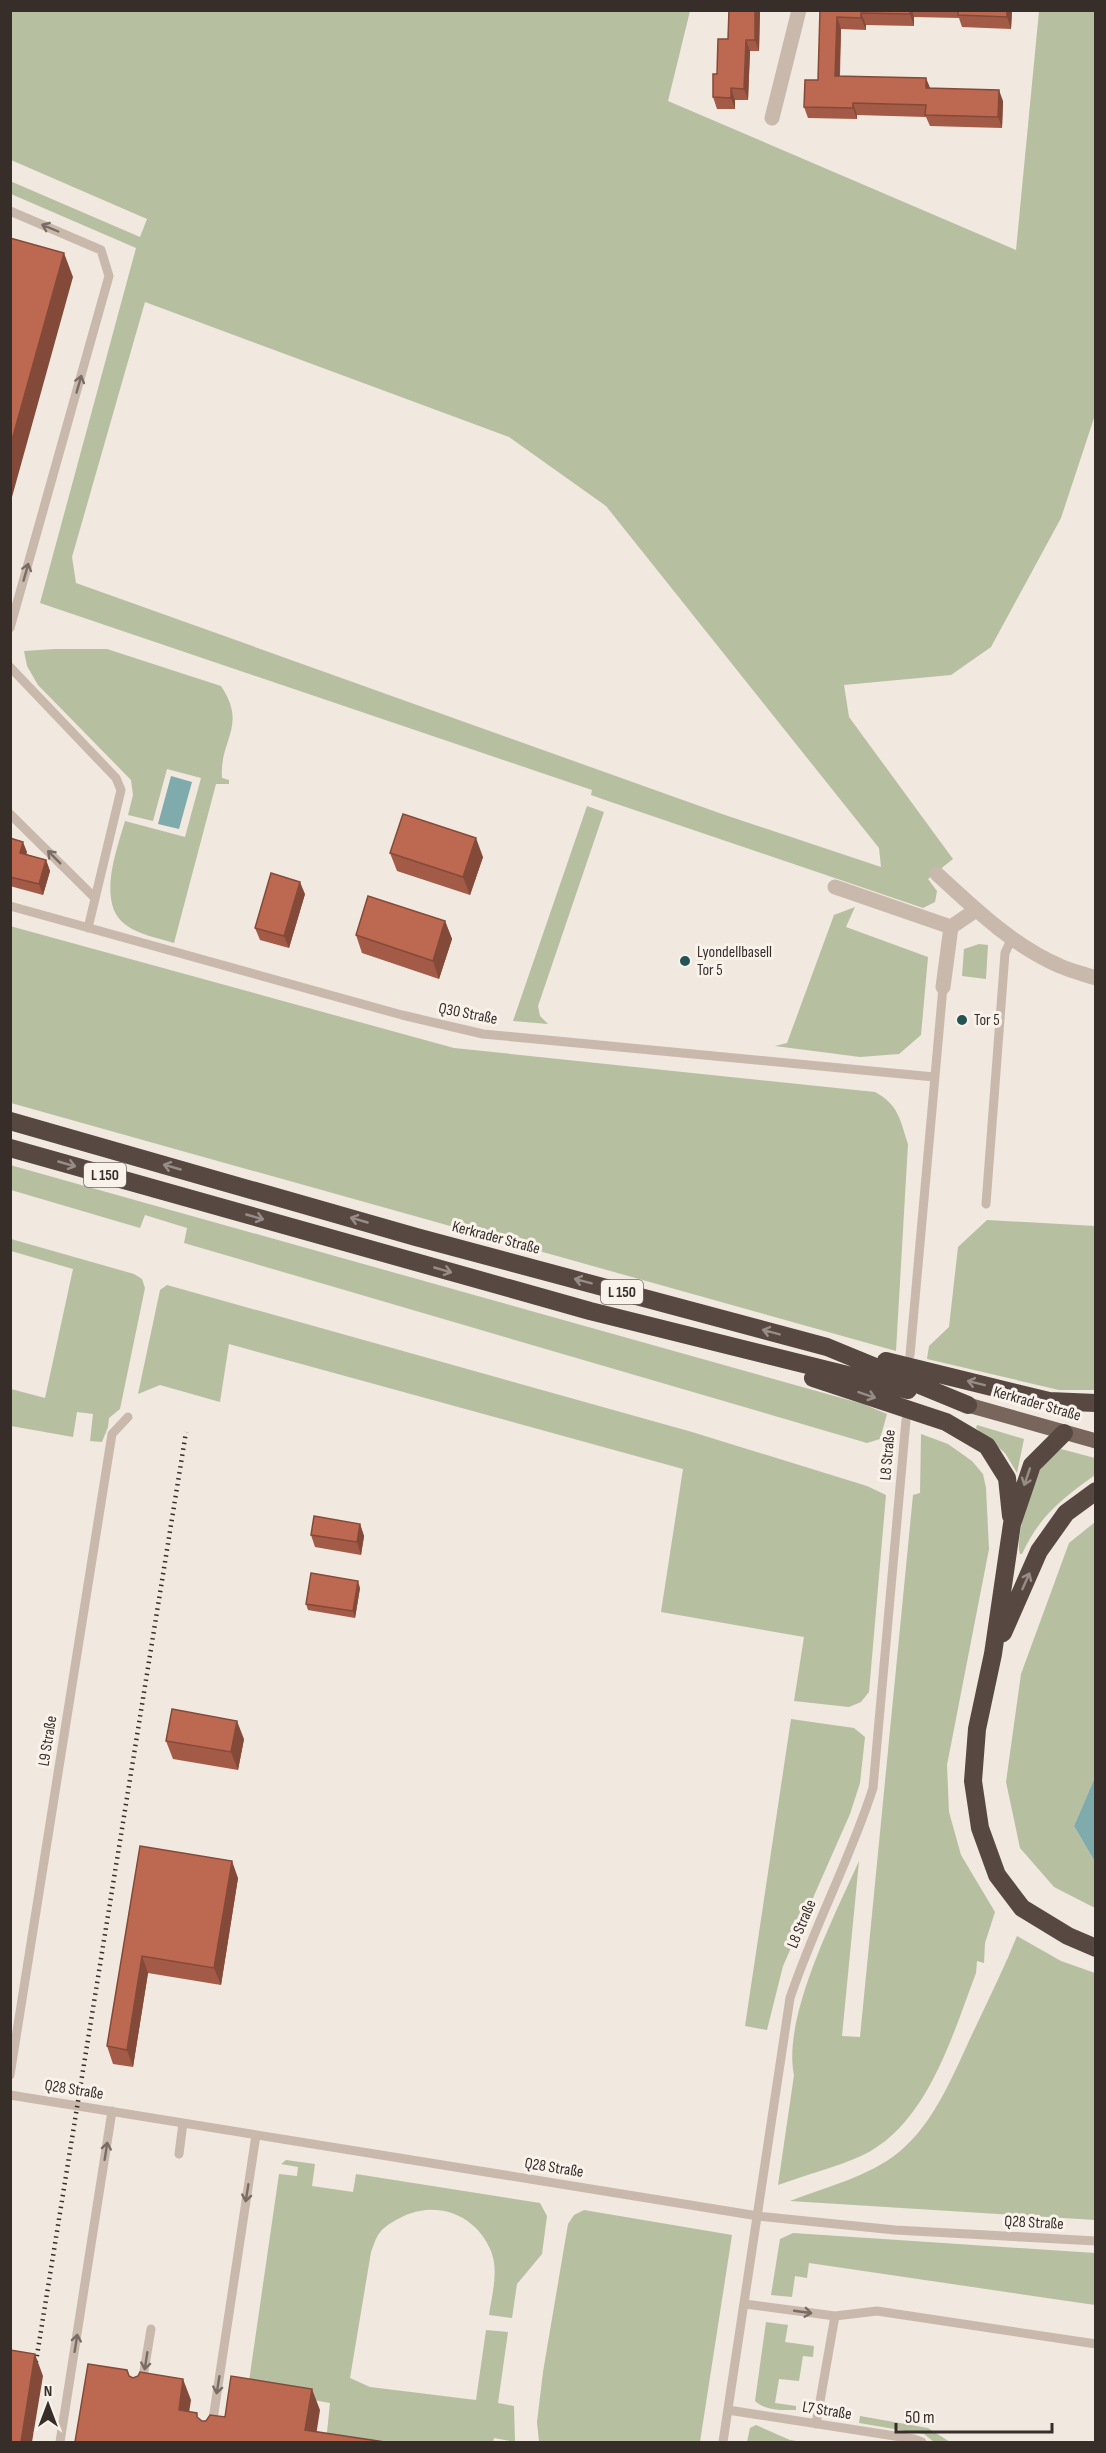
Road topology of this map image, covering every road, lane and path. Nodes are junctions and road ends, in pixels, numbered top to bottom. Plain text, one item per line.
1 (799, 10) edge
2 (772, 118) dead end
3 (10, 211) edge
4 (10, 628) edge
5 (10, 667) edge
6 (10, 814) edge
7 (937, 873) dead end
8 (834, 887) dead end
9 (95, 898) junction
10 (10, 906) edge
11 (975, 910) junction
12 (951, 927) junction
13 (88, 928) junction
14 (1012, 938) junction
15 (1095, 978) edge
16 (943, 987) joint
17 (934, 1077) junction
18 (10, 1121) edge
19 (10, 1148) edge
20 (986, 1204) dead end
21 (590, 1311) junction
22 (828, 1347) junction
23 (910, 1355) dead end
24 (1095, 1403) edge
25 (968, 1405) junction
26 (128, 1417) dead end
27 (906, 1420) dead end
28 (1064, 1433) junction
29 (1095, 1441) edge
30 (1095, 1491) edge
31 (1012, 1524) junction
32 (993, 1654) junction
33 (1068, 1936) junction
34 (1095, 1940) edge
35 (1095, 1948) edge
36 (10, 2074) edge
37 (10, 2095) edge
38 (112, 2111) junction
39 (183, 2123) junction
40 (256, 2135) junction
41 (179, 2154) dead end
42 (758, 2216) junction
43 (1095, 2241) edge
44 (745, 2304) junction
45 (835, 2316) junction
46 (151, 2329) dead end
47 (1095, 2344) edge
48 (141, 2392) edge
49 (728, 2410) junction
50 (816, 2424) junction
51 (211, 2436) edge
52 (60, 2442) edge
53 (723, 2442) edge
54 (922, 2442) edge

1 - 2 street
4 -> 3 lane
5 - 9 lane
9 -> 6 lane
7 - 11 street
8 - 12 street
9 - 13 lane
10 - 13 lane, Q30 Straße
11 - 12 street
11 - 14 street
12 - 16 street
13 - 17 lane, Q30 Straße
14 - 15 street
14 - 20 lane
16 - 17 lane
17 - 23 lane
22 -> 18 highway, Kerkrader Straße / L 150
19 -> 21 highway, Kerkrader Straße / L 150
21 - 25 highway, Kerkrader Straße / L 150
21 -> 31 highway
24 -> 22 highway
22 - 25 highway, Kerkrader Straße / L 150
25 - 28 main road, Kerkrader Straße / L 150
26 - 36 lane, L9 Straße
27 - 42 lane, L8 Straße
28 - 29 main road, Kerkrader Straße / L 150
28 -> 31 highway
32 -> 30 highway
31 - 32 highway
32 - 33 highway
33 - 34 highway
33 - 35 highway
37 - 38 lane, Q28 Straße
38 - 39 lane, Q28 Straße
52 -> 38 lane
39 - 40 lane, Q28 Straße
39 - 41 lane
40 - 42 lane, Q28 Straße
40 -> 51 lane
42 - 43 lane, Q28 Straße
42 - 44 lane, L8 Straße
44 -> 45 lane
44 - 49 lane, L8 Straße
45 - 47 lane
45 - 50 lane
46 -> 48 lane
49 - 50 lane, L7 Straße
49 - 53 lane, L8 Straße
50 - 54 lane, L7 Straße

